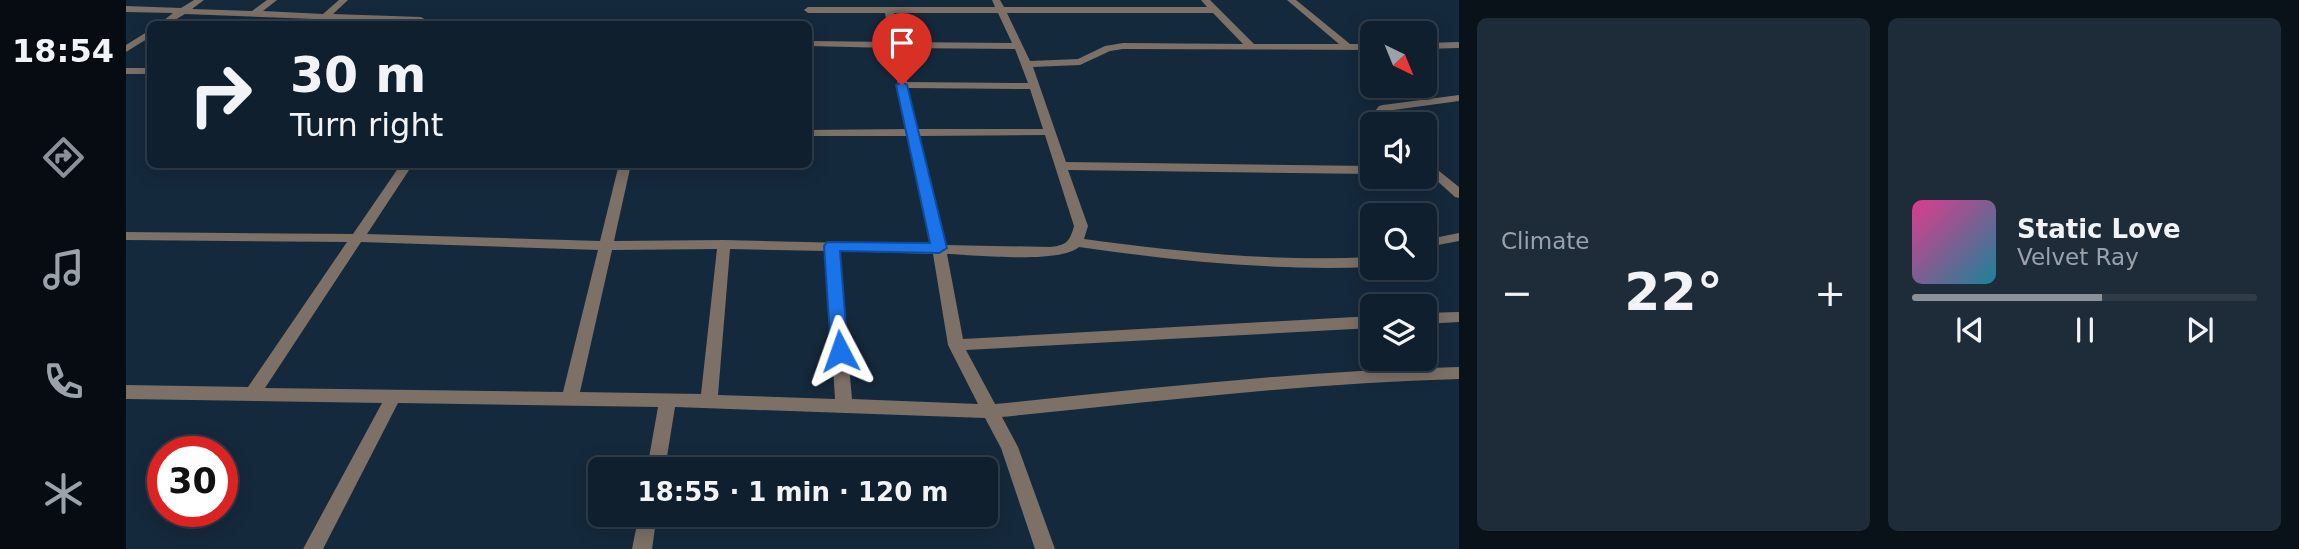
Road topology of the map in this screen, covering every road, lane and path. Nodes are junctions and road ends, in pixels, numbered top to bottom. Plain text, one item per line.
1 (200, 0) edge
2 (273, 0) edge
3 (344, 0) edge
4 (1205, 0) edge
5 (1291, 0) edge
6 (998, 5) edge
7 (126, 9) edge
8 (808, 10) dead end
9 (1215, 10) junction
10 (183, 11) junction
11 (889, 11) junction
12 (254, 13) junction
13 (325, 16) junction
14 (421, 20) dead end
15 (168, 21) edge
16 (319, 21) edge
17 (147, 35) edge
18 (812, 44) edge
19 (894, 45) junction
20 (1018, 46) junction
21 (1437, 46) edge
22 (1459, 46) edge
23 (1252, 47) junction
24 (1348, 47) junction
25 (1360, 47) edge
26 (126, 49) edge
27 (1027, 64) junction
28 (126, 71) edge
29 (147, 71) edge
30 (902, 85) junction
31 (1035, 86) junction
32 (1459, 98) edge
33 (1380, 112) edge
34 (1050, 132) junction
35 (812, 133) edge
36 (913, 133) junction
37 (1061, 166) junction
38 (405, 168) edge
39 (624, 168) edge
40 (1360, 170) edge
41 (1437, 176) edge
42 (1459, 194) edge
43 (126, 236) edge
44 (1459, 237) edge
45 (358, 238) junction
46 (1437, 241) edge
47 (1076, 242) junction
48 (724, 244) junction
49 (605, 246) junction
50 (832, 246) junction
51 (939, 248) junction
52 (1360, 263) edge
53 (1459, 317) edge
54 (1437, 318) edge
55 (1360, 323) edge
56 (956, 345) junction
57 (1459, 373) edge
58 (126, 393) edge
59 (253, 393) junction
60 (393, 397) junction
61 (570, 399) junction
62 (668, 400) junction
63 (709, 401) junction
64 (844, 404) junction
65 (992, 411) junction
66 (658, 457) edge
67 (646, 527) edge
68 (313, 549) edge
69 (642, 549) edge
70 (1045, 549) edge

1 - 10 street
2 - 12 street
3 - 13 street
4 - 9 street
5 - 24 street
6 - 9 street
6 - 11 street
6 - 20 street
7 - 10 street
8 - 11 street
9 - 23 street
10 - 12 street
10 - 15 street
11 - 19 street
12 - 13 street
13 - 14 street
13 - 16 street
17 - 26 street
18 - 19 street
19 - 20 street
19 - 30 street
20 - 27 street
21 - 22 street
23 - 24 street
23 - 27 street
24 - 25 street
27 - 31 street
28 - 29 street
30 - 31 street
30 - 36 street
31 - 34 street
32 - 33 street
34 - 36 street
34 - 37 street
35 - 36 street
36 - 51 street
37 - 40 street
37 - 47 street
38 - 45 street
39 - 49 street
41 - 42 street
43 - 45 street
44 - 46 street
45 - 49 street
45 - 59 street
47 - 51 street
47 - 52 street
48 - 49 street
48 - 50 street
48 - 63 street
49 - 61 street
50 - 51 street
50 - 64 street
51 - 56 street
53 - 54 street
55 - 56 street
56 - 65 street
57 - 65 street
58 - 59 street
59 - 60 street
60 - 61 street
60 - 68 street
61 - 62 street
62 - 63 street
62 - 66 street
63 - 64 street
64 - 65 street
65 - 70 street
67 - 69 street

